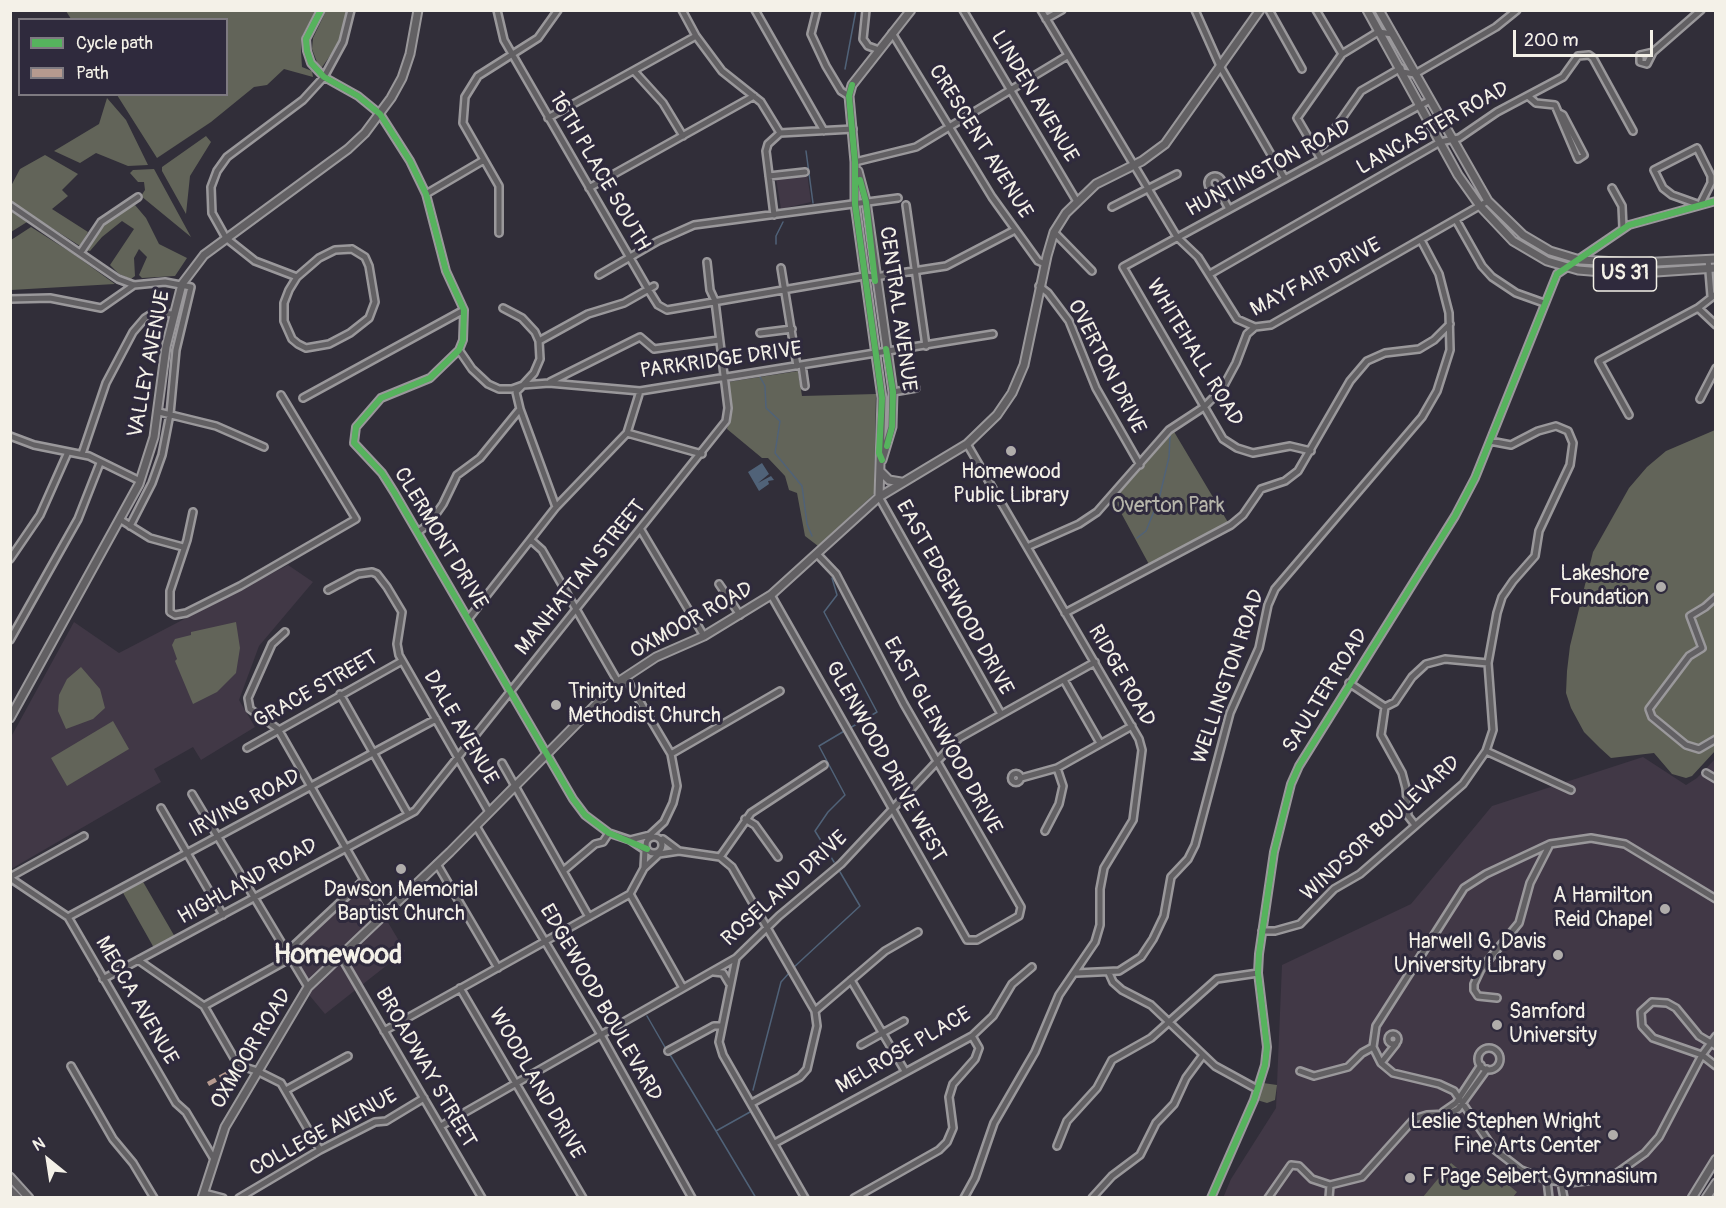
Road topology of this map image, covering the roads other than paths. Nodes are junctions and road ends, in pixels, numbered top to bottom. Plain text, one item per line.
1 (321, 10) edge
2 (351, 10) edge
3 (418, 10) edge
4 (497, 10) edge
5 (558, 10) edge
6 (682, 10) edge
7 (755, 10) edge
8 (817, 10) edge
9 (866, 10) edge
10 (911, 10) edge
11 (963, 10) edge
12 (1041, 10) edge
13 (1062, 10) edge
14 (1195, 10) edge
15 (1260, 10) edge
16 (1269, 10) edge
17 (1316, 10) edge
18 (1367, 10) edge
19 (1379, 10) edge
20 (1517, 10) edge
21 (1701, 10) edge
22 (1383, 18) junction
23 (1046, 19) junction
24 (1378, 32) junction
25 (892, 33) junction
26 (1393, 34) junction
27 (696, 36) junction
28 (879, 50) junction
29 (1653, 52) dead end
30 (1342, 54) junction
31 (512, 55) junction
32 (1067, 56) junction
33 (1220, 66) junction
34 (1302, 69) dead end
35 (1401, 70) junction
36 (634, 71) junction
37 (1415, 74) junction
38 (324, 77) junction
39 (1411, 89) junction
40 (1011, 90) junction
41 (754, 96) junction
42 (849, 96) junction
43 (1528, 96) junction
44 (1430, 100) junction
45 (1420, 106) junction
46 (380, 114) junction
47 (548, 118) junction
48 (949, 126) junction
49 (853, 129) junction
50 (824, 131) junction
51 (1634, 131) dead end
52 (780, 133) junction
53 (1570, 134) dead end
54 (683, 136) junction
55 (1452, 140) junction
56 (1440, 142) junction
57 (1316, 150) junction
58 (1321, 159) junction
59 (484, 160) junction
60 (855, 162) junction
61 (1132, 166) junction
62 (805, 172) dead end
63 (1177, 174) dead end
64 (769, 176) junction
65 (1285, 179) junction
66 (589, 188) junction
67 (1612, 188) dead end
68 (1146, 189) junction
69 (1218, 189) dead end
70 (426, 194) junction
71 (138, 197) dead end
72 (898, 198) dead end
73 (1076, 200) junction
74 (1488, 201) junction
75 (1716, 201) edge
76 (866, 202) junction
77 (855, 204) junction
78 (10, 205) edge
79 (906, 205) dead end
80 (1700, 205) junction
81 (1480, 206) junction
82 (1112, 207) dead end
83 (1229, 209) junction
84 (774, 215) junction
85 (1456, 220) junction
86 (1623, 228) junction
87 (1015, 230) junction
88 (1054, 232) junction
89 (499, 234) dead end
90 (1177, 237) junction
91 (226, 238) junction
92 (1421, 240) junction
93 (81, 252) junction
94 (630, 256) junction
95 (1580, 260) junction
96 (1713, 260) edge
97 (706, 262) dead end
98 (1045, 264) junction
99 (1123, 267) joint
100 (1564, 267) junction
101 (781, 268) dead end
102 (1713, 269) edge
103 (1092, 271) dead end
104 (915, 272) junction
105 (1210, 274) junction
106 (598, 275) dead end
107 (864, 276) junction
108 (297, 277) junction
109 (875, 277) junction
110 (182, 284) junction
111 (134, 285) junction
112 (1039, 286) junction
113 (651, 288) junction
114 (786, 291) junction
115 (1713, 295) edge
116 (10, 298) edge
117 (715, 301) junction
118 (1544, 303) junction
119 (503, 308) dead end
120 (1698, 308) junction
121 (464, 310) junction
122 (174, 314) junction
123 (1245, 324) junction
124 (1450, 324) junction
125 (1716, 325) edge
126 (1255, 327) junction
127 (792, 329) junction
128 (760, 333) dead end
129 (993, 334) dead end
130 (1247, 334) junction
131 (719, 340) junction
132 (539, 341) junction
133 (926, 346) junction
134 (459, 350) junction
135 (886, 352) junction
136 (876, 354) junction
137 (800, 366) junction
138 (1716, 368) edge
139 (723, 378) junction
140 (549, 382) junction
141 (524, 385) junction
142 (805, 386) dead end
143 (916, 388) dead end
144 (640, 391) junction
145 (893, 392) junction
146 (281, 395) dead end
147 (303, 398) dead end
148 (1700, 399) dead end
149 (1204, 408) junction
150 (520, 410) junction
151 (159, 412) junction
152 (170, 414) junction
153 (1629, 415) dead end
154 (627, 433) junction
155 (10, 436) edge
156 (1490, 441) junction
157 (967, 444) junction
158 (264, 447) dead end
159 (1311, 451) junction
160 (68, 452) junction
161 (82, 454) junction
162 (702, 454) junction
163 (882, 460) junction
164 (100, 464) junction
165 (1140, 465) junction
166 (881, 472) junction
167 (140, 481) junction
168 (904, 482) junction
169 (879, 497) junction
170 (556, 507) junction
171 (193, 512) dead end
172 (121, 520) junction
173 (130, 526) junction
174 (641, 530) junction
175 (418, 532) junction
176 (532, 541) junction
177 (183, 547) junction
178 (1027, 547) junction
179 (817, 554) junction
180 (10, 560) edge
181 (719, 584) dead end
182 (328, 590) dead end
183 (771, 595) junction
184 (1716, 597) edge
185 (576, 610) junction
186 (1065, 613) junction
187 (740, 615) junction
188 (469, 618) junction
189 (285, 632) dead end
190 (704, 636) junction
191 (10, 640) edge
192 (402, 661) junction
193 (1095, 663) junction
194 (1488, 663) junction
195 (1064, 680) junction
196 (618, 681) junction
197 (1349, 683) junction
198 (780, 691) dead end
199 (510, 692) junction
200 (340, 694) junction
201 (1384, 707) junction
202 (1001, 714) junction
203 (10, 718) edge
204 (436, 719) junction
205 (1132, 726) junction
206 (278, 729) junction
207 (1716, 739) edge
208 (1100, 743) junction
209 (247, 747) dead end
210 (1486, 751) junction
211 (374, 753) junction
212 (547, 754) junction
213 (671, 754) junction
214 (458, 757) junction
215 (936, 762) junction
216 (502, 763) dead end
217 (824, 765) dead end
218 (1057, 768) junction
219 (1706, 773) dead end
220 (1021, 778) dead end
221 (1716, 779) edge
222 (515, 785) junction
223 (310, 788) junction
224 (1571, 790) dead end
225 (192, 794) dead end
226 (161, 808) dead end
227 (894, 808) junction
228 (489, 812) junction
229 (408, 814) junction
230 (745, 819) junction
231 (664, 822) junction
232 (1415, 825) junction
233 (476, 826) junction
234 (1045, 831) dead end
235 (609, 833) junction
236 (84, 836) dead end
237 (650, 836) junction
238 (218, 837) junction
239 (630, 840) junction
240 (662, 840) junction
241 (1550, 843) junction
242 (345, 848) junction
243 (646, 850) junction
244 (679, 851) junction
245 (658, 853) junction
246 (188, 854) junction
247 (720, 857) junction
248 (778, 857) dead end
249 (437, 864) junction
250 (644, 868) junction
251 (563, 871) junction
252 (10, 877) edge
253 (364, 880) junction
254 (630, 894) junction
255 (254, 898) junction
256 (1716, 899) edge
257 (383, 914) junction
258 (223, 915) junction
259 (68, 917) junction
260 (589, 917) junction
261 (765, 929) junction
262 (1262, 931) junction
263 (918, 932) dead end
264 (972, 940) joint
265 (546, 942) junction
266 (340, 955) junction
267 (1087, 955) junction
268 (288, 956) junction
269 (736, 958) junction
270 (138, 960) junction
271 (498, 968) junction
272 (1032, 968) dead end
273 (1093, 972) junction
274 (711, 973) junction
275 (1076, 973) junction
276 (1109, 973) junction
277 (1258, 973) junction
278 (104, 979) junction
279 (851, 980) junction
280 (729, 984) junction
281 (308, 987) junction
282 (460, 988) junction
283 (683, 988) junction
284 (1497, 998) dead end
285 (204, 1006) junction
286 (815, 1011) junction
287 (904, 1021) dead end
288 (1170, 1022) junction
289 (721, 1026) junction
290 (384, 1030) junction
291 (882, 1033) junction
292 (601, 1035) junction
293 (972, 1036) junction
294 (1716, 1036) edge
295 (861, 1045) dead end
296 (1713, 1045) edge
297 (1373, 1047) junction
298 (668, 1051) dead end
299 (1389, 1051) junction
300 (1203, 1054) junction
301 (1702, 1055) junction
302 (348, 1056) dead end
303 (1381, 1063) junction
304 (1481, 1065) junction
305 (71, 1066) dead end
306 (1716, 1066) edge
307 (1487, 1069) junction
308 (257, 1071) junction
309 (905, 1071) junction
310 (1300, 1071) dead end
311 (516, 1084) junction
312 (1257, 1089) junction
313 (286, 1090) junction
314 (424, 1098) junction
315 (1459, 1098) junction
316 (752, 1103) junction
317 (1464, 1103) junction
318 (1442, 1113) junction
319 (441, 1126) junction
320 (775, 1143) junction
321 (1056, 1146) dead end
322 (320, 1150) junction
323 (214, 1159) junction
324 (1716, 1159) edge
325 (10, 1177) edge
326 (1546, 1180) junction
327 (1561, 1182) junction
328 (1716, 1183) edge
329 (1330, 1185) junction
330 (10, 1190) edge
331 (203, 1195) edge
332 (18, 1197) edge
333 (29, 1197) edge
334 (154, 1197) edge
335 (223, 1197) edge
336 (238, 1197) edge
337 (482, 1197) edge
338 (583, 1197) edge
339 (692, 1197) edge
340 (806, 1197) edge
341 (855, 1197) edge
342 (964, 1197) edge
343 (1092, 1197) edge
344 (1211, 1197) edge
345 (1268, 1197) edge
346 (1329, 1197) edge
347 (1549, 1197) edge
348 (1564, 1197) edge
349 (1692, 1197) edge
350 (1706, 1197) edge

1 - 38 street
2 - 38 street
3 - 46 main road, VALLEY AVENUE
4 - 31 street, 16TH PLACE SOUTH
5 - 31 street
6 - 27 street
7 - 50 street
8 - 42 street
9 - 28 street
10 - 25 main road
11 - 40 street, LINDEN AVENUE
12 - 23 street
13 - 23 street
14 - 33 street
15 - 33 main road, OXMOOR ROAD
16 - 34 street
17 - 30 street
18 - 24 main road, US 31
19 - 22 main road, US 31
20 - 37 street
21 - 29 street
22 - 24 street
22 - 26 main road, US 31
23 - 32 street
24 - 26 street
24 - 30 street
24 - 35 main road, US 31
25 - 28 main road
25 - 48 street, CRESCENT AVENUE
26 - 37 main road, US 31
27 - 36 street
27 - 41 street
28 - 42 main road, CENTRAL AVENUE
30 - 57 street
31 - 47 street, 16TH PLACE SOUTH
31 - 59 street
32 - 40 street
32 - 61 street
33 - 61 main road, OXMOOR ROAD
33 - 65 street
35 - 37 street
35 - 39 main road, US 31
35 - 57 street
36 - 47 street
36 - 54 street
37 - 39 street
37 - 44 main road, US 31
38 - 46 street
38 - 91 street
39 - 45 main road, US 31
40 - 48 street
40 - 73 street, LINDEN AVENUE
41 - 52 street
41 - 54 street
42 - 49 main road, CENTRAL AVENUE
43 - 51 street, LANCASTER ROAD
43 - 53 street
43 - 55 street, LANCASTER ROAD
44 - 45 street, HUNTINGTON ROAD
44 - 55 main road, US 31
45 - 56 main road, US 31
45 - 58 street, HUNTINGTON ROAD
46 - 70 street
46 - 91 main road, VALLEY AVENUE
47 - 66 street, 16TH PLACE SOUTH
48 - 60 street
48 - 87 street, CRESCENT AVENUE
49 - 50 street
49 - 60 main road, CENTRAL AVENUE
50 - 52 street
52 - 64 street
54 - 66 street
55 - 56 street, LANCASTER ROAD
55 - 74 main road, US 31
56 - 81 main road, US 31
56 - 105 street, LANCASTER ROAD
57 - 58 street
58 - 65 street, HUNTINGTON ROAD
59 - 70 street
59 - 89 street
60 - 76 main road, CENTRAL AVENUE
60 - 77 main road, CENTRAL AVENUE
61 - 68 street
61 - 73 main road, OXMOOR ROAD
62 - 64 street
63 - 68 street
64 - 84 street
65 - 83 street, HUNTINGTON ROAD
66 - 94 street, 16TH PLACE SOUTH
67 - 86 street
68 - 82 street
68 - 90 street
69 - 83 street
70 - 121 street
71 - 93 street
72 - 76 street
73 - 88 main road, OXMOOR ROAD
74 - 81 street, MAYFAIR DRIVE
74 - 95 main road, US 31
75 - 80 street
76 - 77 street
76 - 109 main road, CENTRAL AVENUE
77 - 84 street
77 - 107 main road, CENTRAL AVENUE
78 - 93 street
79 - 104 street
80 - 80 street
80 - 86 street
81 - 85 street, MAYFAIR DRIVE
81 - 100 main road, US 31
83 - 90 street, HUNTINGTON ROAD
84 - 94 street
85 - 92 street, MAYFAIR DRIVE
85 - 118 street
86 - 95 street
87 - 98 street, CRESCENT AVENUE
87 - 104 street
88 - 98 main road, OXMOOR ROAD
88 - 103 street
90 - 99 street, HUNTINGTON ROAD
90 - 105 street
91 - 108 street
91 - 110 main road, VALLEY AVENUE
92 - 124 street, WELLINGTON ROAD
92 - 126 street, MAYFAIR DRIVE
93 - 111 street
94 - 106 street
94 - 113 street, 16TH PLACE SOUTH
95 - 96 main road, US 31
95 - 100 street
96 - 102 street
97 - 117 street
98 - 112 main road, OXMOOR ROAD
99 - 149 street, WHITEHALL ROAD
100 - 102 main road, US 31
100 - 118 street, SAULTER ROAD
101 - 114 street
102 - 115 street
104 - 109 street
104 - 133 street
105 - 123 street
107 - 109 street
107 - 114 street
107 - 136 main road, CENTRAL AVENUE
108 - 108 street
109 - 135 main road, CENTRAL AVENUE
110 - 111 street
110 - 122 main road, VALLEY AVENUE
110 - 152 street
111 - 116 street
112 - 157 main road, OXMOOR ROAD
112 - 165 street, OVERTON DRIVE
113 - 117 street, 16TH PLACE SOUTH
113 - 132 street
114 - 117 street
114 - 127 street
115 - 120 street
117 - 131 street, MANHATTAN STREET
118 - 156 street, SAULTER ROAD
119 - 132 street
120 - 125 street
120 - 153 street
121 - 134 street
121 - 147 street
122 - 151 main road, VALLEY AVENUE
122 - 161 street
123 - 126 street
123 - 130 street
124 - 159 street
124 - 276 street, WELLINGTON ROAD
126 - 130 street, MAYFAIR DRIVE
127 - 128 street
127 - 137 street
129 - 133 street, PARKRIDGE DRIVE
130 - 149 street, MAYFAIR DRIVE
131 - 139 street, MANHATTAN STREET
131 - 140 street
132 - 141 street
133 - 135 street, PARKRIDGE DRIVE
134 - 141 street, PARKRIDGE DRIVE
134 - 175 street, CLERMONT DRIVE
135 - 136 street, PARKRIDGE DRIVE
135 - 145 main road, CENTRAL AVENUE
136 - 137 street, PARKRIDGE DRIVE
136 - 163 main road, CENTRAL AVENUE
137 - 139 street, PARKRIDGE DRIVE
137 - 142 street
138 - 148 street
139 - 144 street, PARKRIDGE DRIVE
139 - 162 street, MANHATTAN STREET
140 - 141 street, PARKRIDGE DRIVE
140 - 144 street, PARKRIDGE DRIVE
141 - 150 street
143 - 145 street
144 - 154 street
145 - 163 main road, CENTRAL AVENUE
146 - 177 street
149 - 159 street, WHITEHALL ROAD
149 - 165 street, MAYFAIR DRIVE
150 - 170 street
150 - 175 street
151 - 152 street
151 - 167 main road, VALLEY AVENUE
152 - 158 street
152 - 173 street
154 - 162 street
154 - 170 street
155 - 160 street
156 - 194 street, WINDSOR BOULEVARD
156 - 197 street, SAULTER ROAD
157 - 168 main road, OXMOOR ROAD
157 - 178 street, RIDGE ROAD
159 - 186 street
160 - 161 street
160 - 180 street
161 - 164 street
162 - 174 street, MANHATTAN STREET
163 - 166 main road, CENTRAL AVENUE
164 - 167 street
164 - 191 street
165 - 178 street, MAYFAIR DRIVE
166 - 168 main road
166 - 169 main road, CENTRAL AVENUE
167 - 172 main road, VALLEY AVENUE
168 - 169 main road, OXMOOR ROAD
169 - 179 main road, OXMOOR ROAD
169 - 202 street, EAST EDGEWOOD DRIVE
170 - 176 street
171 - 177 street
172 - 173 street
172 - 203 main road, VALLEY AVENUE
173 - 177 street
174 - 185 street, MANHATTAN STREET
174 - 190 street
175 - 188 street, CLERMONT DRIVE
176 - 185 street
176 - 188 street
178 - 186 street, RIDGE ROAD
179 - 183 main road, OXMOOR ROAD
179 - 215 street, EAST GLENWOOD DRIVE
181 - 187 street
182 - 192 street
183 - 187 main road, OXMOOR ROAD
183 - 227 street, GLENWOOD DRIVE WEST
184 - 207 street
185 - 196 street
185 - 199 street, MANHATTAN STREET
186 - 193 street, RIDGE ROAD
187 - 190 main road, OXMOOR ROAD
188 - 199 street, CLERMONT DRIVE
189 - 206 street
190 - 196 main road, OXMOOR ROAD
192 - 200 street, GRACE STREET
192 - 204 street, DALE AVENUE
193 - 195 street, ROSELAND DRIVE
193 - 205 street, RIDGE ROAD
194 - 201 street
194 - 210 street, WINDSOR BOULEVARD
195 - 202 street, ROSELAND DRIVE
195 - 208 street
196 - 212 main road, OXMOOR ROAD
196 - 213 street
197 - 201 street
197 - 262 street, SAULTER ROAD
198 - 213 street
199 - 212 street, CLERMONT DRIVE
199 - 214 street, MANHATTAN STREET
200 - 206 street, GRACE STREET
200 - 211 street
201 - 232 street
202 - 215 street, ROSELAND DRIVE
204 - 211 street, IRVING ROAD
204 - 214 street, DALE AVENUE
205 - 208 street
205 - 267 street, RIDGE ROAD
206 - 209 street, GRACE STREET
206 - 223 street
208 - 218 street
210 - 224 street
210 - 232 street, WINDSOR BOULEVARD
211 - 223 street, IRVING ROAD
211 - 229 street
212 - 222 main road, OXMOOR ROAD
212 - 235 street
213 - 231 street
214 - 228 street, DALE AVENUE
214 - 229 street, MANHATTAN STREET
215 - 227 street, ROSELAND DRIVE
215 - 264 street, EAST GLENWOOD DRIVE
216 - 222 street
217 - 230 street
218 - 220 street
218 - 234 street
219 - 221 street
222 - 228 main road, OXMOOR ROAD
222 - 251 street
223 - 238 street, IRVING ROAD
223 - 242 street
225 - 238 street
226 - 246 street
227 - 261 street, ROSELAND DRIVE
227 - 264 street, GLENWOOD DRIVE WEST
228 - 233 main road, OXMOOR ROAD
229 - 242 street, HIGHLAND ROAD
230 - 247 street
230 - 248 street
231 - 237 street
231 - 240 street
232 - 262 street, WINDSOR BOULEVARD
233 - 249 main road, OXMOOR ROAD
233 - 265 street, EDGEWOOD BOULEVARD
235 - 239 street
235 - 251 street
236 - 252 street
237 - 239 street
237 - 240 street
237 - 243 street
238 - 246 street, IRVING ROAD
238 - 255 street
239 - 243 street
240 - 244 street
240 - 245 street
241 - 256 street
241 - 284 street
241 - 297 street
242 - 253 street
242 - 255 street, HIGHLAND ROAD
243 - 245 street
243 - 250 street
244 - 245 street
244 - 247 street
245 - 250 street
246 - 258 street
246 - 259 street, IRVING ROAD
247 - 261 street
249 - 257 main road, OXMOOR ROAD
249 - 271 street
250 - 254 street
251 - 260 street
252 - 259 street, MECCA AVENUE
253 - 257 street
253 - 268 street
254 - 260 street
254 - 283 street
255 - 258 street, HIGHLAND ROAD
255 - 268 street
257 - 266 main road, OXMOOR ROAD
258 - 270 street, HIGHLAND ROAD
259 - 278 street, MECCA AVENUE
260 - 265 street
261 - 269 street, ROSELAND DRIVE
261 - 286 street
262 - 277 street, SAULTER ROAD
263 - 279 street
265 - 271 street
265 - 292 street, EDGEWOOD BOULEVARD
266 - 281 main road, OXMOOR ROAD
266 - 290 street, BROADWAY STREET
267 - 273 street
267 - 275 street, RIDGE ROAD
268 - 281 street
268 - 285 street
269 - 274 street, ROSELAND DRIVE
269 - 280 street
270 - 278 street, HIGHLAND ROAD
270 - 285 street
271 - 282 street
272 - 293 street, MELROSE PLACE
273 - 275 street
273 - 276 street
274 - 280 street
274 - 283 street, ROSELAND DRIVE
275 - 342 street, RIDGE ROAD
276 - 288 street
277 - 288 street
277 - 312 street, SAULTER ROAD
278 - 323 street, MECCA AVENUE
279 - 286 street
279 - 291 street
280 - 289 street
281 - 308 main road, OXMOOR ROAD
282 - 290 street
282 - 311 street, WOODLAND DRIVE
283 - 292 street, ROSELAND DRIVE
285 - 308 street
286 - 316 street
287 - 291 street
288 - 300 street
288 - 321 street
289 - 298 street
289 - 316 street
290 - 314 street, BROADWAY STREET
291 - 295 street
291 - 309 street
292 - 311 street, ROSELAND DRIVE
292 - 339 street, EDGEWOOD BOULEVARD
293 - 309 street, MELROSE PLACE
293 - 341 street
294 - 296 street
296 - 301 street
296 - 301 street
297 - 303 street
297 - 310 street
299 - 299 street
299 - 303 street
300 - 312 street
300 - 343 street
301 - 306 street
301 - 327 street
302 - 313 street
303 - 315 street
304 - 307 street
304 - 307 street
304 - 315 street
305 - 334 street
307 - 317 street
308 - 313 street
308 - 323 main road, OXMOOR ROAD
309 - 320 street, MELROSE PLACE
311 - 319 street, ROSELAND DRIVE
311 - 338 street, WOODLAND DRIVE
312 - 344 street, SAULTER ROAD
313 - 322 street
314 - 319 street, BROADWAY STREET
314 - 322 street, COLLEGE AVENUE
315 - 317 street
315 - 318 street
316 - 320 street
317 - 318 street
317 - 326 street
318 - 329 street
319 - 337 street, BROADWAY STREET
320 - 340 street
322 - 336 street, COLLEGE AVENUE
323 - 331 main road, OXMOOR ROAD
324 - 349 main road
325 - 333 main road
326 - 327 street
326 - 347 street
327 - 348 street
328 - 350 main road
329 - 345 street
329 - 346 street
330 - 332 main road
331 - 335 street

